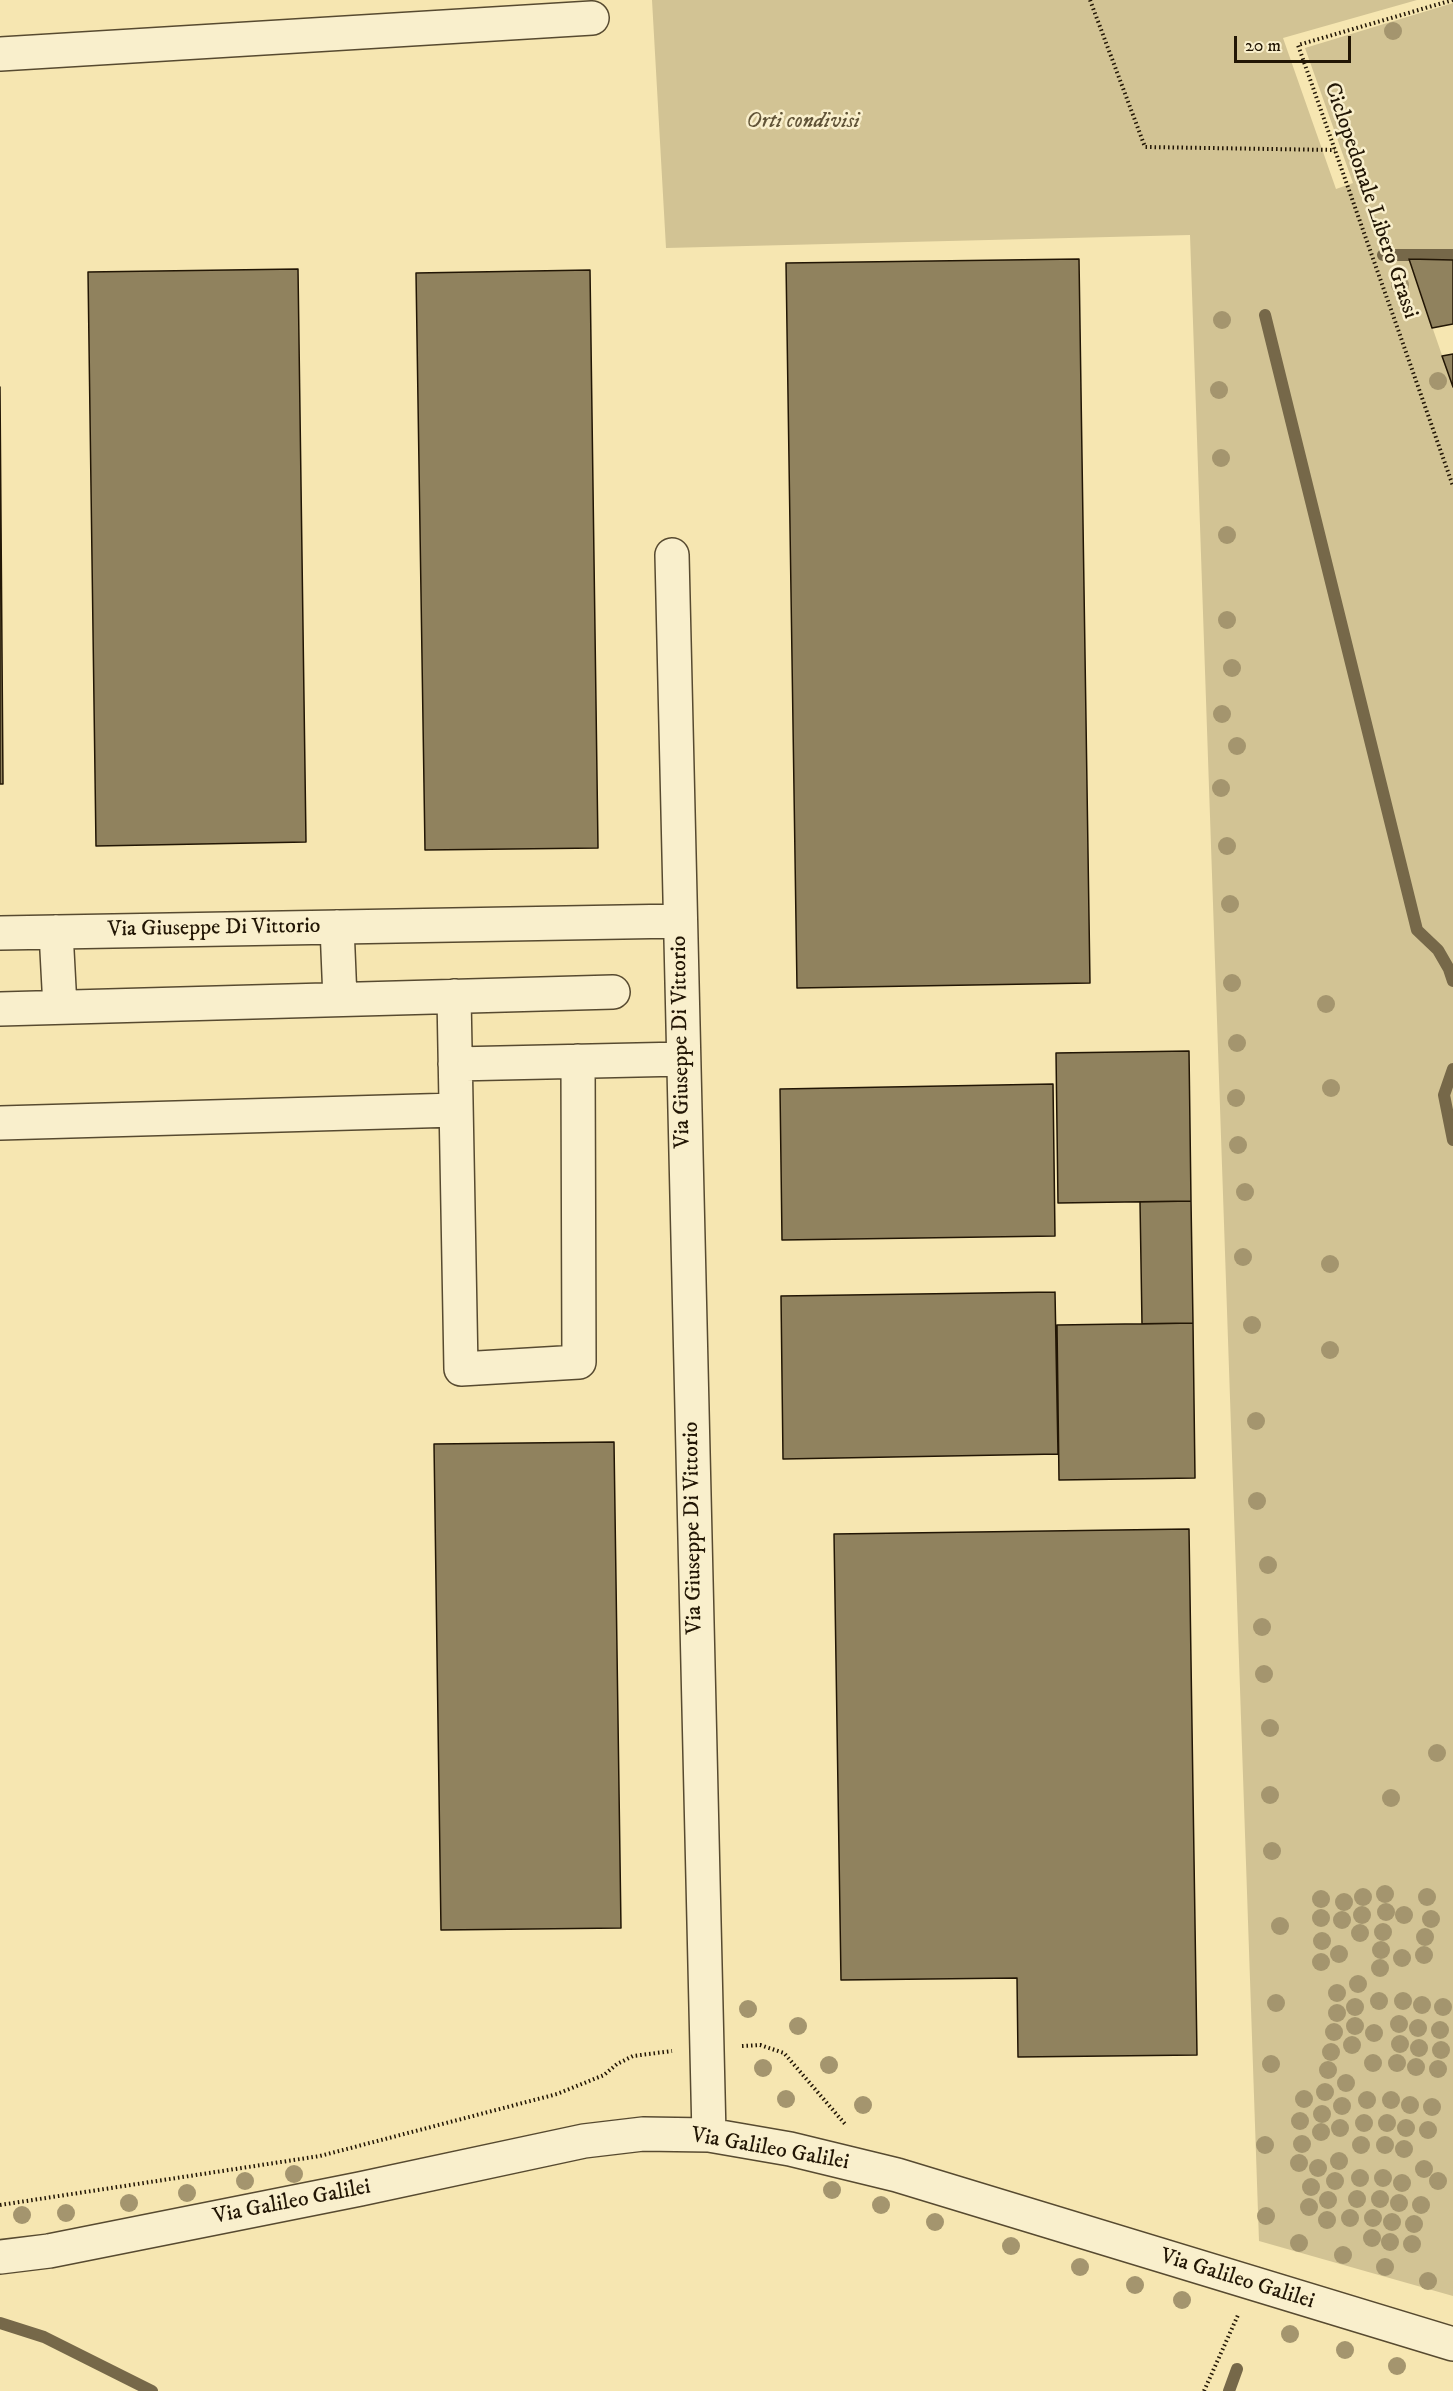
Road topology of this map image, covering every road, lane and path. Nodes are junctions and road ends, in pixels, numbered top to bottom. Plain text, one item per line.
1 (1090, 0) edge
2 (1453, 0) edge
3 (592, 18) dead end
4 (0, 54) edge
5 (1335, 150) junction
6 (1453, 486) edge
7 (672, 555) dead end
8 (679, 921) junction
9 (337, 927) junction
10 (56, 932) junction
11 (0, 933) edge
12 (613, 992) dead end
13 (454, 996) junction
14 (340, 999) junction
15 (60, 1007) junction
16 (0, 1009) edge
17 (683, 1059) junction
18 (578, 1061) junction
19 (455, 1064) junction
20 (456, 1110) junction
21 (0, 1123) edge
22 (707, 2049) junction
23 (709, 2135) junction
24 (0, 2205) edge
25 (0, 2257) edge
26 (1251, 2284) junction
27 (1453, 2344) edge
28 (1204, 2391) edge

1 - 5 path
2 - 5 path, Ciclopedonale Libero Grassi
3 - 4 street
5 - 6 path, Ciclopedonale Libero Grassi
7 - 8 street, Via Giuseppe Di Vittorio
8 - 9 street, Via Giuseppe Di Vittorio
8 - 17 street, Via Giuseppe Di Vittorio
9 - 10 street, Via Giuseppe Di Vittorio
9 - 14 street
10 - 11 street, Via Giuseppe Di Vittorio
10 - 15 street
12 - 13 street
13 - 14 street
13 - 19 street
14 - 15 street
15 - 16 street
17 - 18 street
17 - 22 street, Via Giuseppe Di Vittorio
18 - 19 street
18 - 20 street
19 - 20 street
20 - 21 street
22 - 23 street, Via Giuseppe Di Vittorio
22 - 24 path
23 - 25 street, Via Galileo Galilei
23 - 26 street, Via Galileo Galilei
26 - 27 street, Via Galileo Galilei
26 - 28 path

